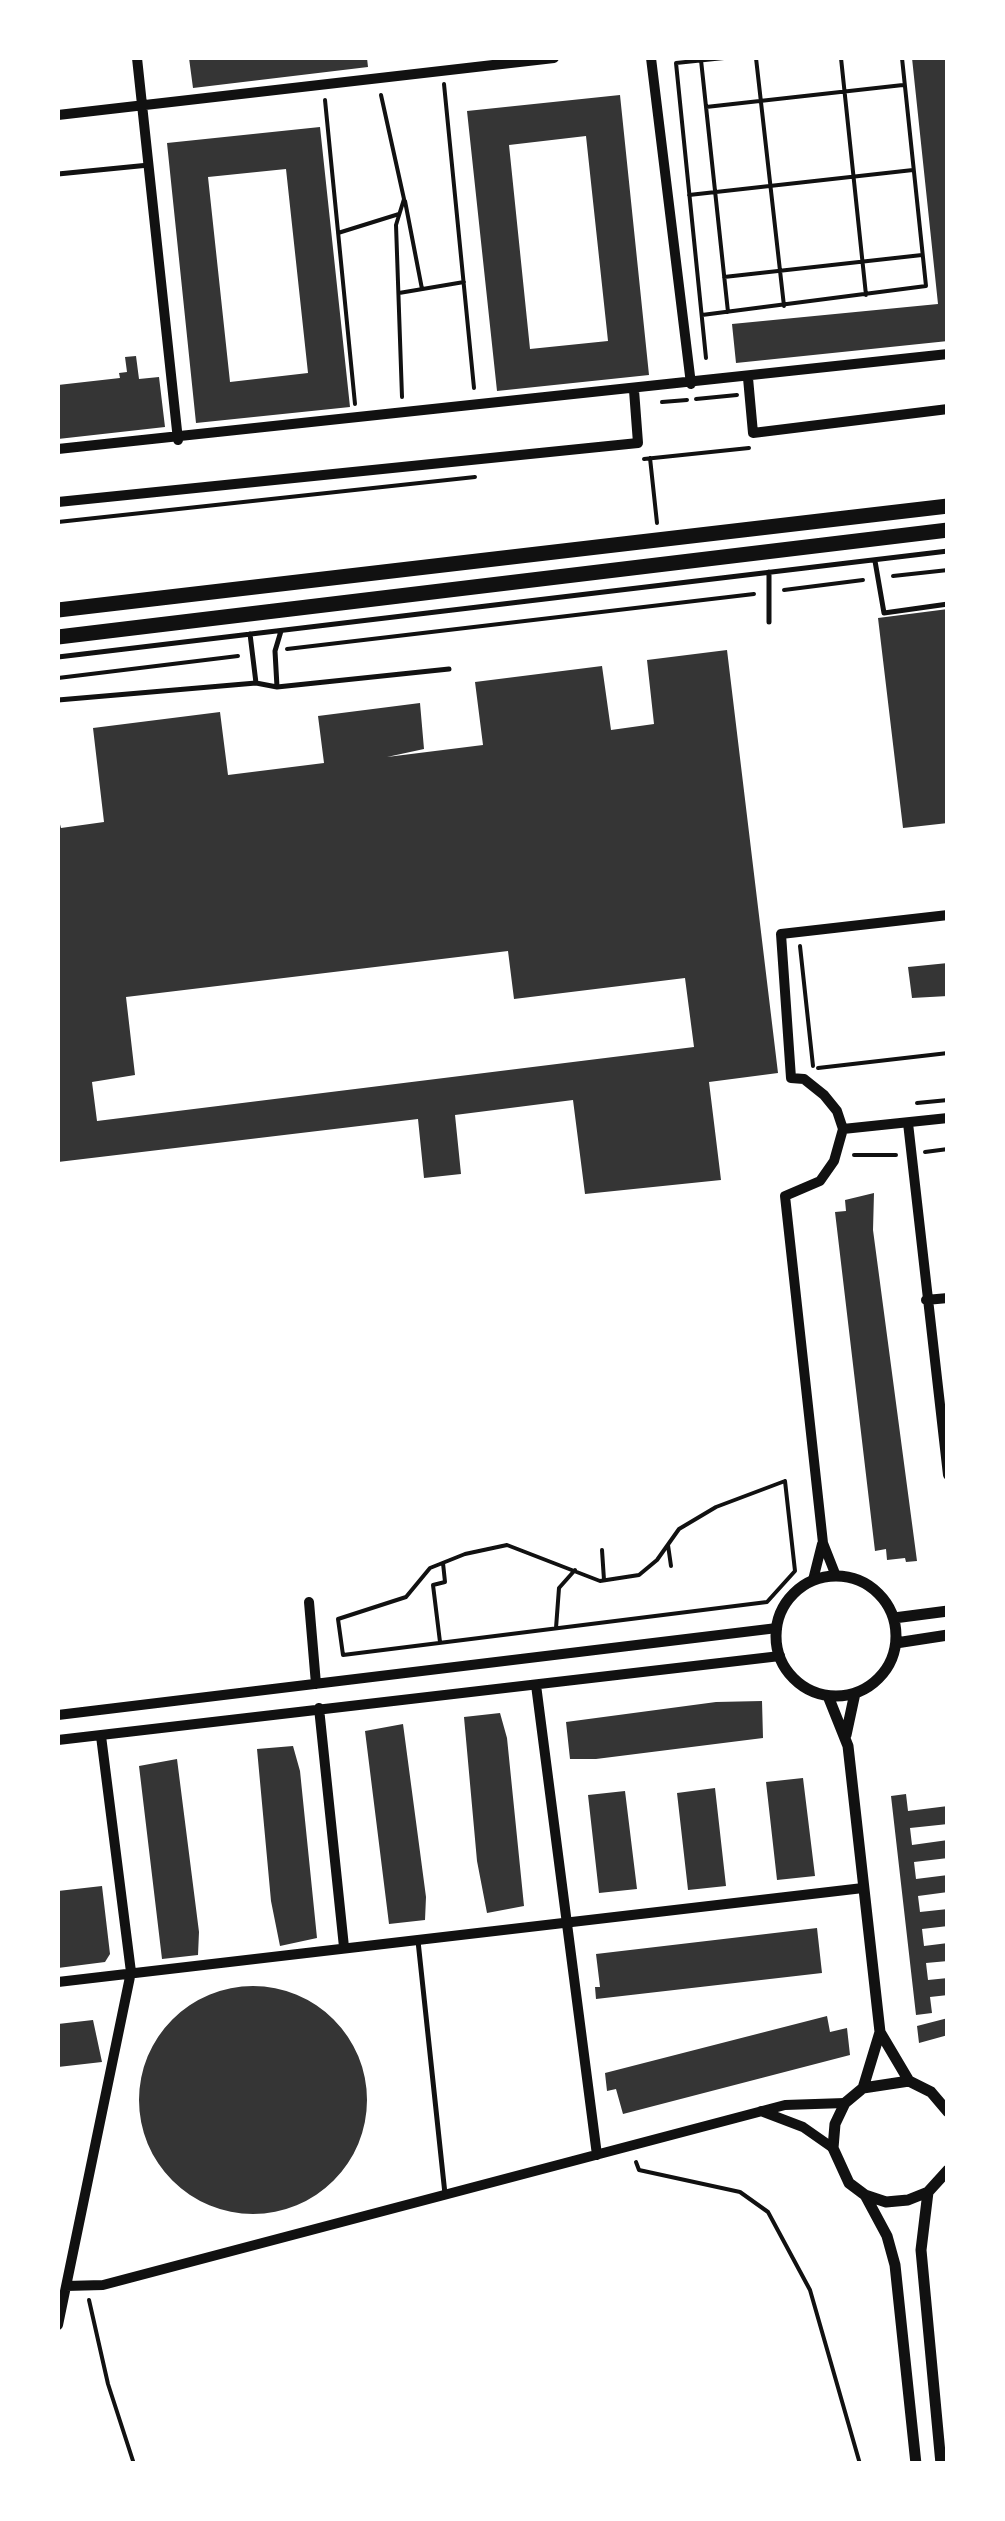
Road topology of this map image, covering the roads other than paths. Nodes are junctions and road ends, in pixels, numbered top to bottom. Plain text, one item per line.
1 (137, 58) edge
2 (554, 58) edge
3 (651, 58) edge
4 (142, 106) junction
5 (58, 115) edge
6 (149, 165) junction
7 (58, 174) edge
8 (948, 354) edge
9 (748, 378) junction
10 (691, 384) junction
11 (634, 390) junction
12 (948, 409) edge
13 (178, 440) junction
14 (58, 450) edge
15 (58, 502) edge
16 (948, 506) edge
17 (948, 530) edge
18 (948, 551) edge
19 (875, 560) junction
20 (769, 572) junction
21 (948, 604) edge
22 (58, 610) edge
23 (769, 622) dead end
24 (282, 630) junction
25 (250, 634) junction
26 (58, 637) edge
27 (58, 657) edge
28 (449, 669) dead end
29 (256, 682) junction
30 (276, 687) junction
31 (58, 700) edge
32 (948, 915) edge
33 (948, 1118) edge
34 (908, 1123) junction
35 (847, 1129) junction
36 (948, 1298) edge
37 (926, 1300) junction
38 (948, 1475) edge
39 (822, 1543) junction
40 (836, 1576) junction
41 (814, 1580) junction
42 (309, 1602) dead end
43 (948, 1611) edge
44 (894, 1618) junction
45 (777, 1628) junction
46 (948, 1634) edge
47 (896, 1643) junction
48 (780, 1656) junction
49 (316, 1684) junction
50 (536, 1685) junction
51 (855, 1693) junction
52 (828, 1696) junction
53 (319, 1708) junction
54 (58, 1715) edge
55 (846, 1735) junction
56 (101, 1736) junction
57 (58, 1740) edge
58 (863, 1888) junction
59 (567, 1921) junction
60 (418, 1938) junction
61 (344, 1948) junction
62 (132, 1972) junction
63 (58, 1982) edge
64 (880, 2032) junction
65 (909, 2082) junction
66 (862, 2088) junction
67 (931, 2092) junction
68 (948, 2093) edge
69 (845, 2103) junction
70 (760, 2111) junction
71 (948, 2112) edge
72 (833, 2148) junction
73 (596, 2155) junction
74 (948, 2170) edge
75 (928, 2192) junction
76 (445, 2195) junction
77 (865, 2195) junction
78 (66, 2286) junction
79 (58, 2324) edge
80 (916, 2464) edge
81 (941, 2464) edge

1 - 4 street
2 - 4 street
3 - 10 street
4 - 5 street
4 - 6 street
6 - 7 lane
6 - 13 street
8 - 9 street
9 - 10 street
9 - 12 street
10 - 11 street
11 - 13 street
11 - 15 street
13 - 14 street
16 - 22 highway
17 - 26 highway
18 - 19 lane
19 - 20 lane
19 - 21 lane
20 - 23 lane
20 - 24 lane
24 - 25 lane
24 - 30 lane
25 - 27 lane
25 - 29 lane
28 - 30 lane
29 - 30 lane
29 - 31 lane
32 - 35 street
33 - 34 street
34 - 35 street
34 - 37 street
35 - 39 street
36 - 37 street
37 - 38 street
39 - 40 street
39 - 41 street
40 - 41 street
40 - 44 street
41 - 45 street
42 - 49 street
43 - 44 street
44 - 47 street
45 - 48 street
45 - 49 street
46 - 47 street
47 - 51 street
48 - 50 street
48 - 52 street
49 - 54 street
50 - 53 street
50 - 59 street
51 - 52 street
51 - 55 street
52 - 55 street
53 - 56 street
53 - 61 street
55 - 58 street
56 - 57 street
56 - 62 street
58 - 59 street
58 - 64 street
59 - 60 street
59 - 73 street
60 - 61 street
60 - 76 lane
61 - 62 street
62 - 63 street
62 - 78 street
64 - 65 street
64 - 66 street
65 - 66 street
65 - 67 street
66 - 69 street
67 - 68 street
67 - 71 street
69 - 70 street
69 - 72 street
70 - 72 street
70 - 73 street
72 - 77 street
73 - 76 street
74 - 75 street
75 - 77 street
75 - 81 street
76 - 78 street
77 - 80 street
78 - 79 street

